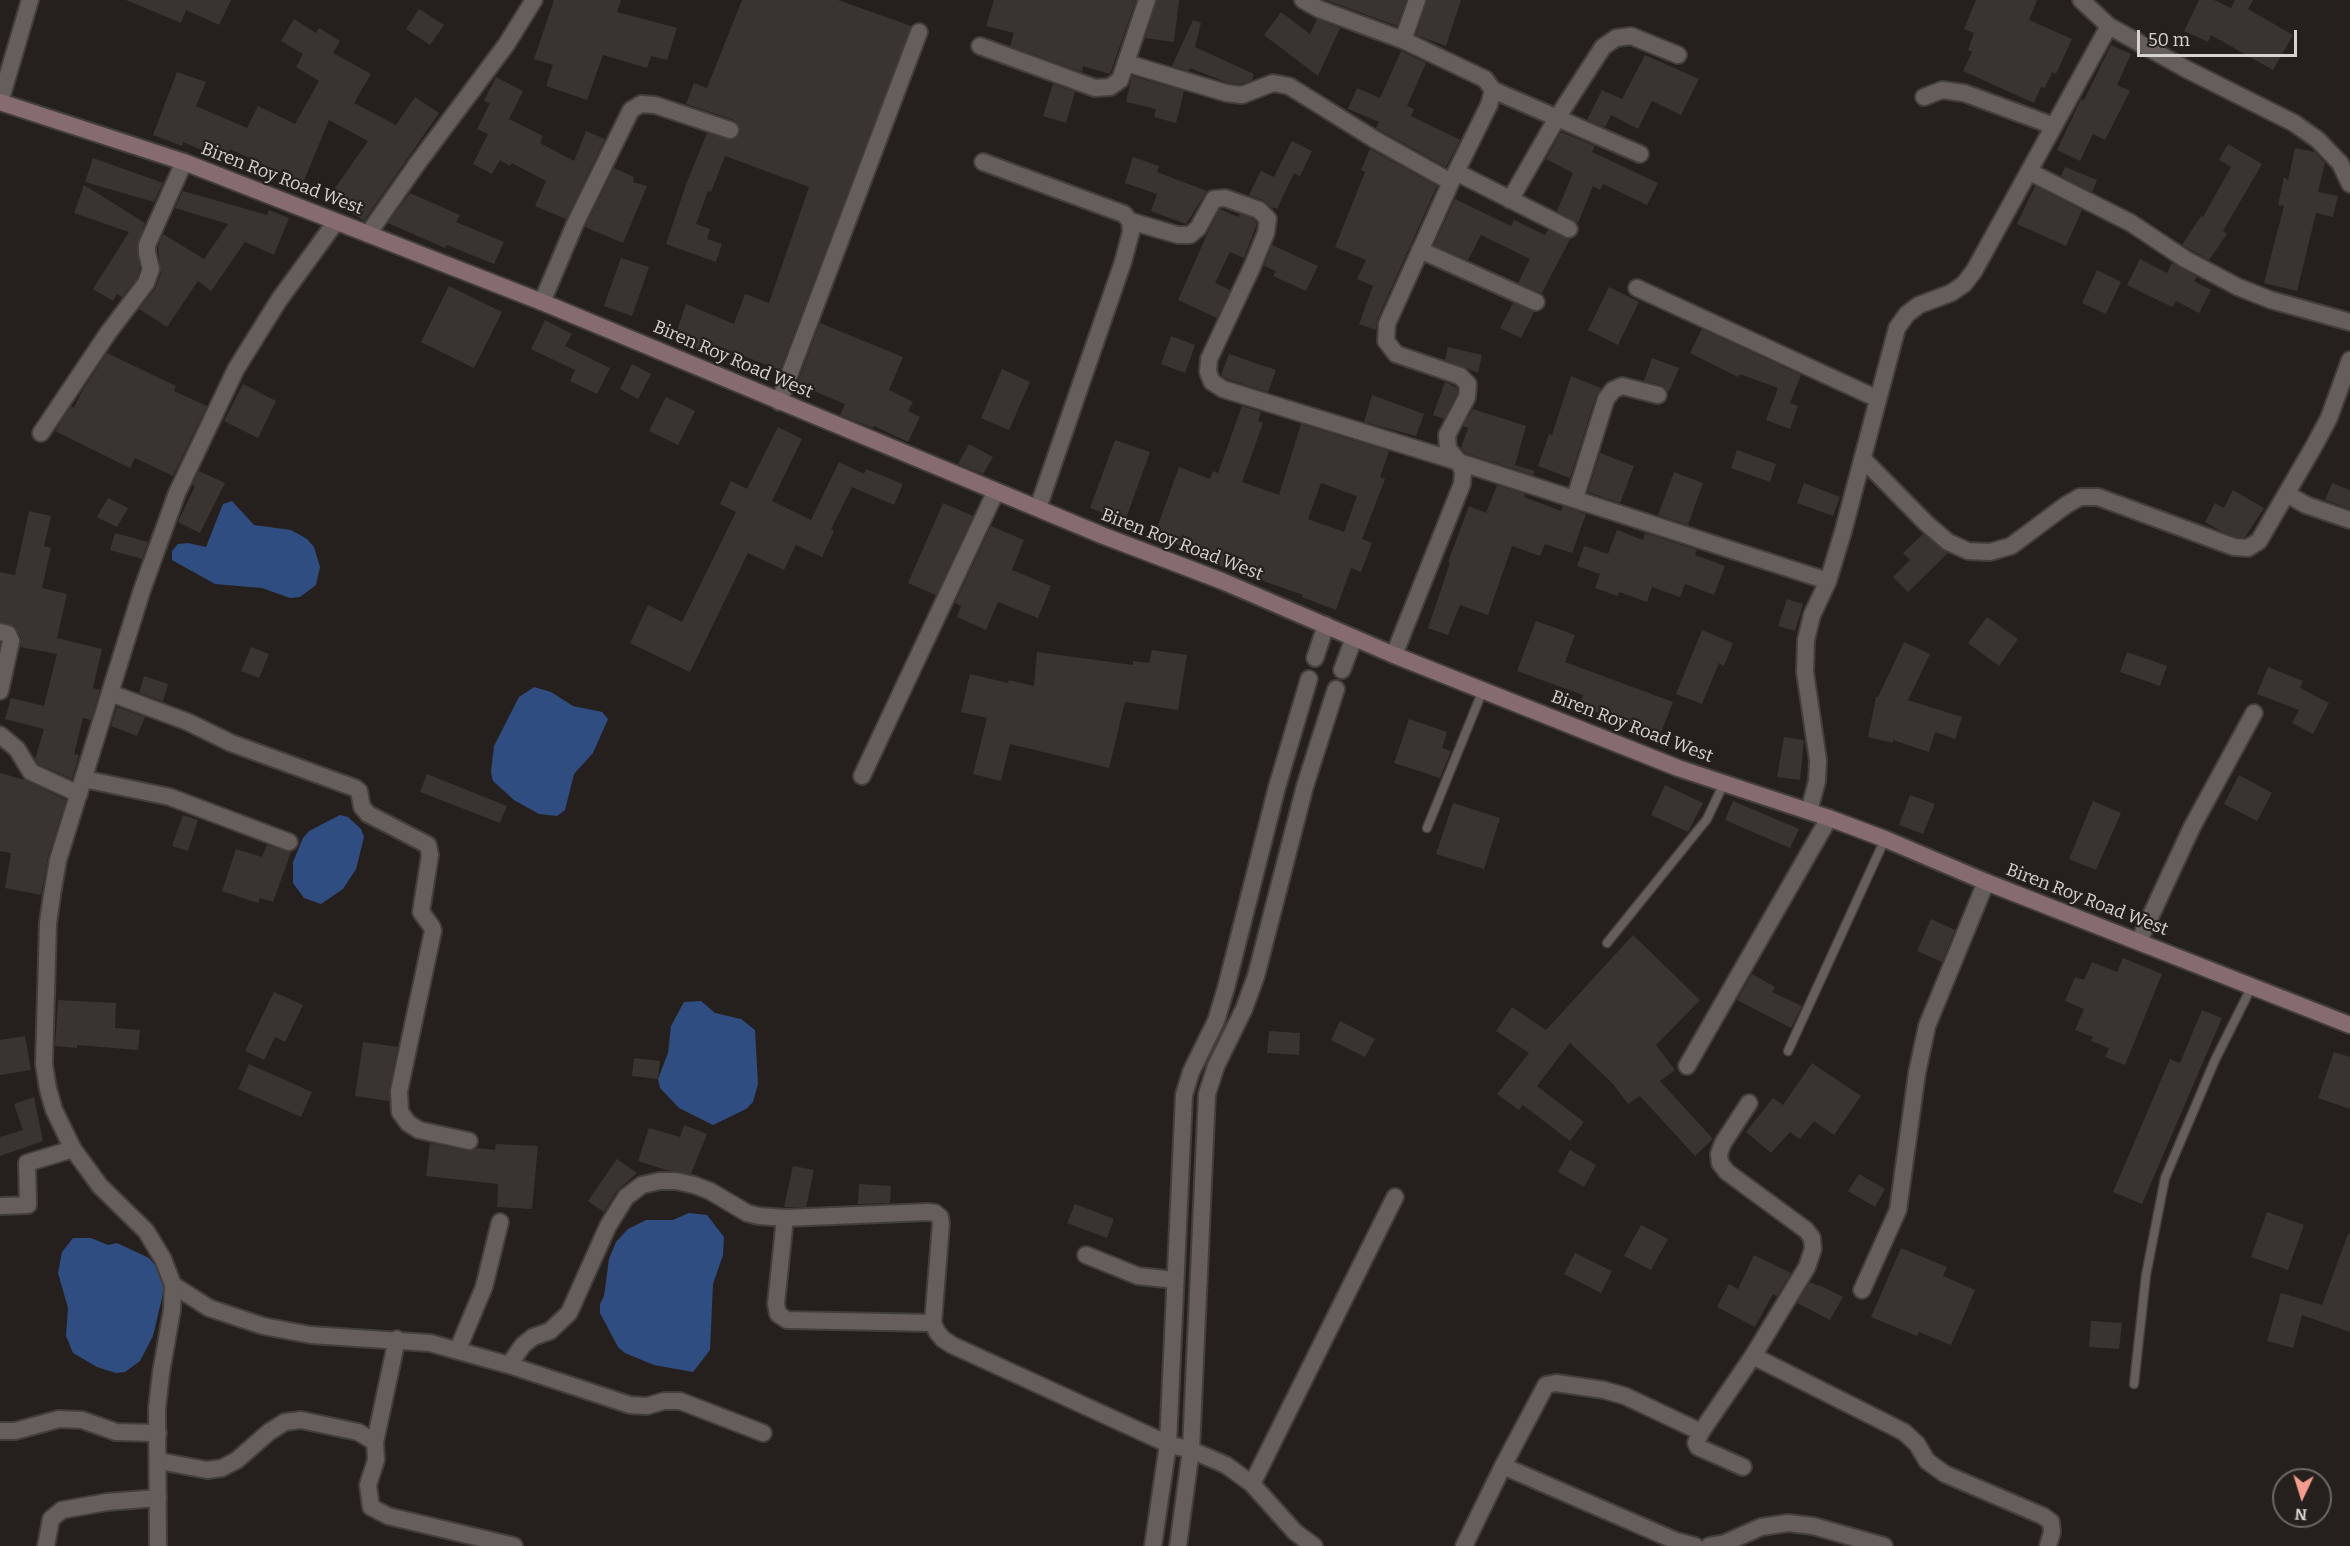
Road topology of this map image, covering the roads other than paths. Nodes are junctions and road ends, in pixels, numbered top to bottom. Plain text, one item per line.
1 (30, 0) edge
2 (534, 0) edge
3 (1147, 0) edge
4 (1302, 0) edge
5 (1417, 0) edge
6 (2081, 0) edge
7 (2109, 26) junction
8 (919, 32) dead end
9 (1403, 40) junction
10 (980, 46) dead end
11 (1678, 55) dead end
12 (1126, 63) junction
13 (1493, 90) junction
14 (1924, 97) dead end
15 (0, 102) edge
16 (1557, 118) junction
17 (2054, 126) junction
18 (730, 130) dead end
19 (1640, 154) dead end
20 (184, 162) junction
21 (983, 162) dead end
22 (2030, 172) junction
23 (1454, 177) junction
24 (2350, 183) edge
25 (1510, 200) junction
26 (1130, 221) junction
27 (335, 223) junction
28 (1569, 229) dead end
29 (368, 234) junction
30 (1420, 250) junction
31 (1637, 288) dead end
32 (542, 302) junction
33 (1536, 302) dead end
34 (2350, 322) edge
35 (2350, 360) edge
36 (1658, 395) dead end
37 (1878, 399) junction
38 (779, 402) junction
39 (41, 433) dead end
40 (1863, 459) junction
41 (1459, 462) junction
42 (996, 491) junction
43 (2288, 494) junction
44 (1575, 498) junction
45 (1038, 508) junction
46 (2350, 520) edge
47 (1828, 581) junction
48 (1326, 625) junction
49 (0, 632) edge
50 (1354, 638) junction
51 (1394, 655) junction
52 (1315, 658) dead end
53 (1342, 670) dead end
54 (1309, 679) dead end
55 (1336, 689) dead end
56 (1483, 690) junction
57 (0, 691) edge
58 (110, 693) junction
59 (2254, 713) dead end
60 (0, 735) edge
61 (862, 776) dead end
62 (1724, 783) junction
63 (81, 786) junction
64 (1809, 811) junction
65 (1829, 818) junction
66 (1427, 828) dead end
67 (1885, 839) junction
68 (289, 842) dead end
69 (1986, 882) junction
70 (2139, 941) junction
71 (1607, 943) dead end
72 (2252, 986) junction
73 (2350, 1025) edge
74 (1788, 1050) dead end
75 (1687, 1066) dead end
76 (1749, 1103) dead end
77 (469, 1141) dead end
78 (73, 1149) junction
79 (1395, 1197) dead end
80 (0, 1206) edge
81 (785, 1218) junction
82 (500, 1222) dead end
83 (1086, 1255) dead end
84 (1175, 1280) junction
85 (173, 1285) junction
86 (1862, 1290) dead end
87 (933, 1323) junction
88 (397, 1339) junction
89 (458, 1349) junction
90 (1753, 1356) junction
91 (509, 1365) junction
92 (2134, 1384) dead end
93 (0, 1431) edge
94 (1701, 1432) junction
95 (158, 1433) junction
96 (763, 1433) dead end
97 (375, 1442) junction
98 (1168, 1444) junction
99 (1191, 1450) junction
100 (159, 1461) junction
101 (1503, 1466) junction
102 (1743, 1467) dead end
103 (1252, 1484) junction
104 (158, 1498) junction
105 (46, 1546) edge
106 (158, 1546) edge
107 (514, 1546) edge
108 (1153, 1546) edge
109 (1178, 1546) edge
110 (1314, 1546) edge
111 (1464, 1546) edge
112 (1695, 1546) edge
113 (1709, 1546) edge
114 (1884, 1546) edge
115 (2048, 1546) edge

1 - 15 street
2 - 29 street
3 - 12 street
4 - 9 street
5 - 9 street
6 - 7 street
7 - 17 street
7 - 24 street
8 - 38 street
9 - 13 street
10 - 12 street
11 - 16 street
12 - 23 street
13 - 16 street
13 - 23 street
14 - 17 street
15 - 20 main road, Biren Roy Road West
16 - 19 street
16 - 25 street
17 - 22 street
18 - 32 street
20 - 27 main road, Biren Roy Road West
20 - 39 street
21 - 26 street
22 - 34 street
22 - 37 street
23 - 25 street
23 - 30 street
25 - 28 street
26 - 41 street
26 - 45 street
27 - 29 main road, Biren Roy Road West
27 - 58 street
29 - 32 main road, Biren Roy Road West
30 - 33 street
30 - 41 street
31 - 37 street
32 - 38 main road, Biren Roy Road West
35 - 43 street
36 - 44 street
37 - 40 street
38 - 42 main road, Biren Roy Road West
40 - 43 street
40 - 47 street
41 - 44 street
41 - 51 street
42 - 45 main road, Biren Roy Road West
42 - 61 street
43 - 46 street
44 - 47 street
45 - 48 main road, Biren Roy Road West
47 - 64 street
48 - 50 main road, Biren Roy Road West
48 - 52 street
49 - 57 street
50 - 51 main road, Biren Roy Road West
50 - 53 street
51 - 56 main road, Biren Roy Road West
54 - 84 street
55 - 99 street
56 - 62 main road, Biren Roy Road West
56 - 66 lane
58 - 63 street
58 - 77 street
59 - 70 street
60 - 63 street
62 - 64 main road, Biren Roy Road West
62 - 71 lane
63 - 68 street
63 - 78 street
64 - 65 main road, Biren Roy Road West
65 - 67 main road, Biren Roy Road West
65 - 75 street
67 - 69 main road, Biren Roy Road West
67 - 74 lane
69 - 70 main road, Biren Roy Road West
69 - 86 street
70 - 72 main road, Biren Roy Road West
72 - 73 main road, Biren Roy Road West
72 - 92 lane
76 - 90 street
78 - 80 street
78 - 85 street
79 - 103 street
81 - 87 street
81 - 87 street
81 - 91 street
82 - 89 street
83 - 84 street
84 - 98 street
85 - 88 street
85 - 95 street
87 - 98 street
88 - 89 street
88 - 97 street
89 - 91 street
90 - 94 street
90 - 115 street
91 - 96 street
93 - 95 street
94 - 101 street
94 - 102 street
95 - 100 street
97 - 100 street
97 - 107 street
98 - 99 street
98 - 108 street
99 - 103 street
99 - 109 street
100 - 104 street
101 - 111 street
101 - 112 street
103 - 110 street
104 - 105 street
104 - 106 street
113 - 114 street

